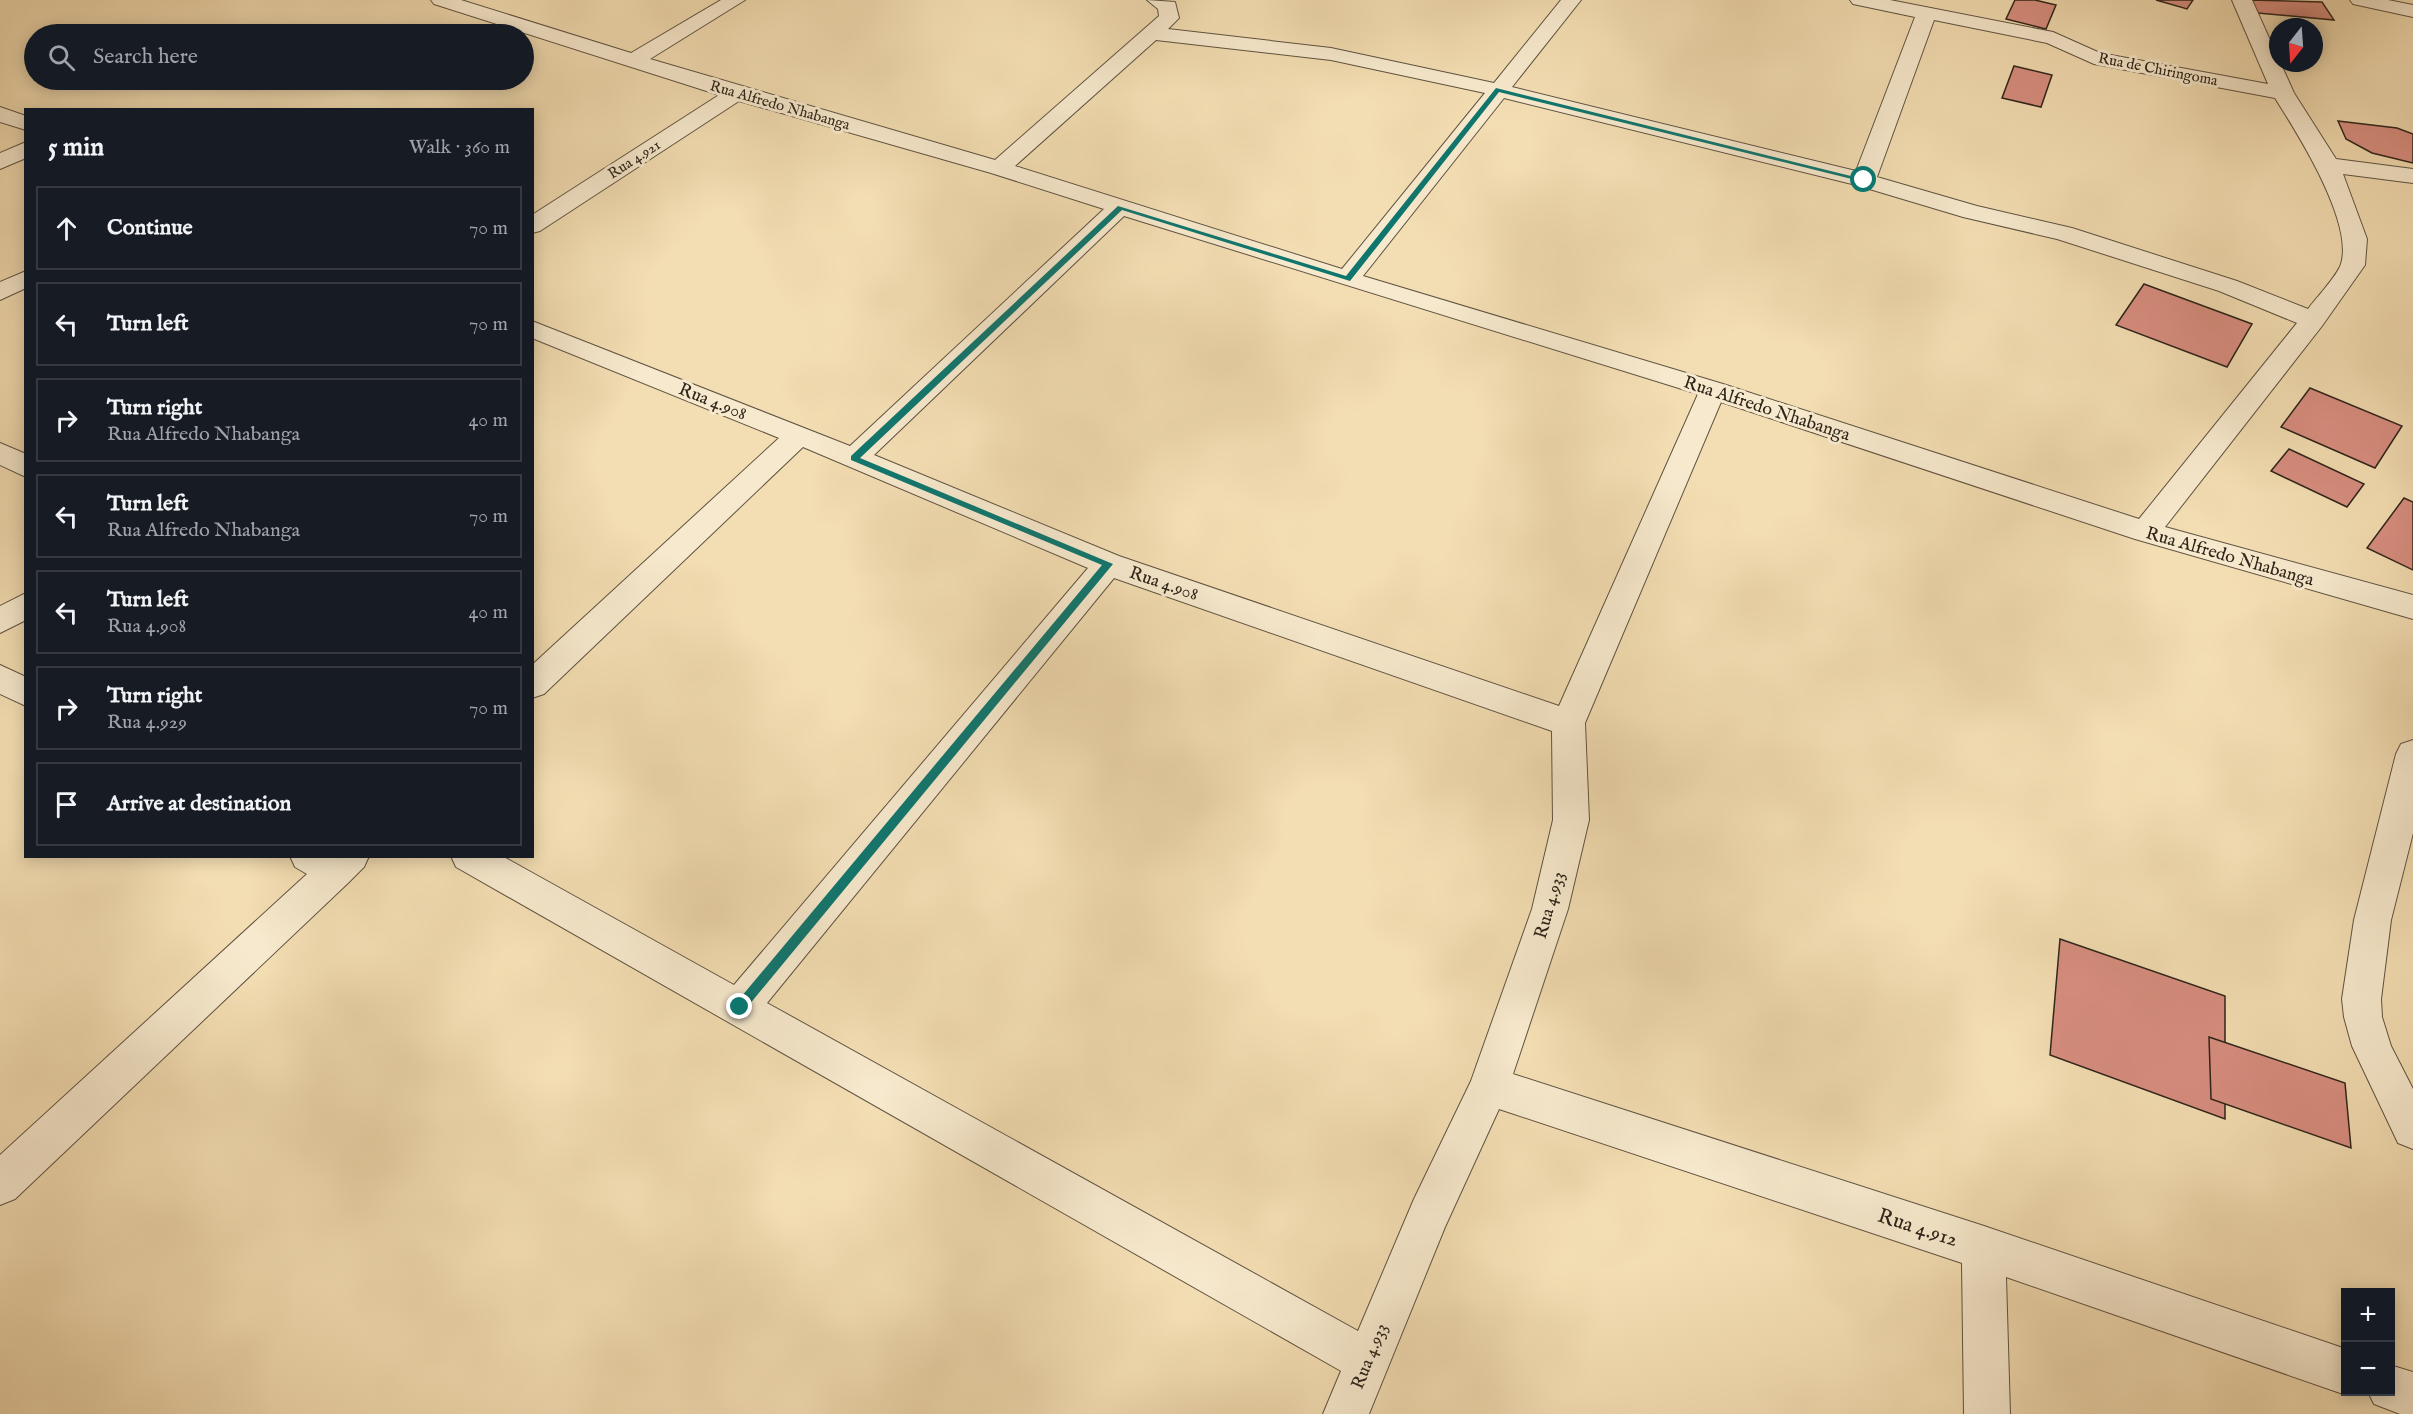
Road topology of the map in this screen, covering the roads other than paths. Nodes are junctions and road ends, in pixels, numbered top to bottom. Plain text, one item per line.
1 (441, 0) edge
2 (735, 0) edge
3 (1571, 0) edge
4 (1860, 0) edge
5 (2242, 0) edge
6 (2360, 0) edge
7 (1162, 3) edge
8 (2413, 11) edge
9 (1926, 14) junction
10 (518, 24) edge
11 (534, 29) edge
12 (1151, 33) junction
13 (633, 60) junction
14 (1498, 90) junction
15 (736, 93) junction
16 (2283, 93) junction
17 (0, 114) edge
18 (24, 123) edge
19 (24, 150) edge
20 (0, 162) edge
21 (2328, 165) junction
22 (999, 168) junction
23 (2413, 176) edge
24 (1864, 180) junction
25 (1120, 207) junction
26 (534, 225) edge
27 (24, 279) edge
28 (1347, 279) junction
29 (0, 292) edge
30 (2313, 320) junction
31 (534, 330) edge
32 (1713, 390) junction
33 (799, 435) junction
34 (0, 452) edge
35 (854, 458) junction
36 (24, 465) edge
37 (2145, 532) junction
38 (1108, 564) junction
39 (24, 605) edge
40 (2413, 607) edge
41 (0, 621) edge
42 (0, 678) edge
43 (534, 683) edge
44 (24, 692) edge
45 (1568, 723) junction
46 (2413, 754) edge
47 (473, 858) edge
48 (331, 862) edge
49 (740, 1007) junction
50 (1489, 1086) junction
51 (2413, 1129) edge
52 (0, 1184) edge
53 (1984, 1248) junction
54 (1366, 1360) junction
55 (2341, 1370) edge
56 (2395, 1389) edge
57 (2413, 1395) edge
58 (1346, 1414) edge
59 (1987, 1414) edge

1 - 10 street, Rua Alfredo Nhabanga
2 - 13 street
3 - 14 street
4 - 9 street, Rua de Chiringoma
5 - 16 street
6 - 8 street
7 - 12 street
9 - 16 street, Rua de Chiringoma
9 - 24 street
11 - 13 street, Rua Alfredo Nhabanga
12 - 14 street
12 - 22 street
13 - 15 street, Rua Alfredo Nhabanga
14 - 24 street
14 - 28 street
15 - 22 street, Rua Alfredo Nhabanga
15 - 26 street, Rua 4.921
16 - 21 street
17 - 18 street
19 - 20 street
21 - 23 street
21 - 30 street
22 - 25 street, Rua Alfredo Nhabanga
24 - 30 street
25 - 28 street, Rua Alfredo Nhabanga
25 - 35 street
27 - 29 street
28 - 32 street, Rua Alfredo Nhabanga
30 - 37 street
31 - 33 street, Rua 4.908
32 - 37 street, Rua Alfredo Nhabanga
32 - 45 street, Rua 4.933
33 - 35 street, Rua 4.908
33 - 43 street
34 - 36 street
35 - 38 street, Rua 4.908
37 - 40 street, Rua Alfredo Nhabanga
38 - 45 street, Rua 4.908
38 - 49 street
39 - 41 street
42 - 44 street
45 - 50 street, Rua 4.933
46 - 51 street
47 - 49 street
48 - 52 street
49 - 54 street
50 - 53 street, Rua 4.912
50 - 54 street, Rua 4.933
53 - 55 street, Rua 4.912
53 - 59 street
54 - 58 street, Rua 4.933
56 - 57 street

